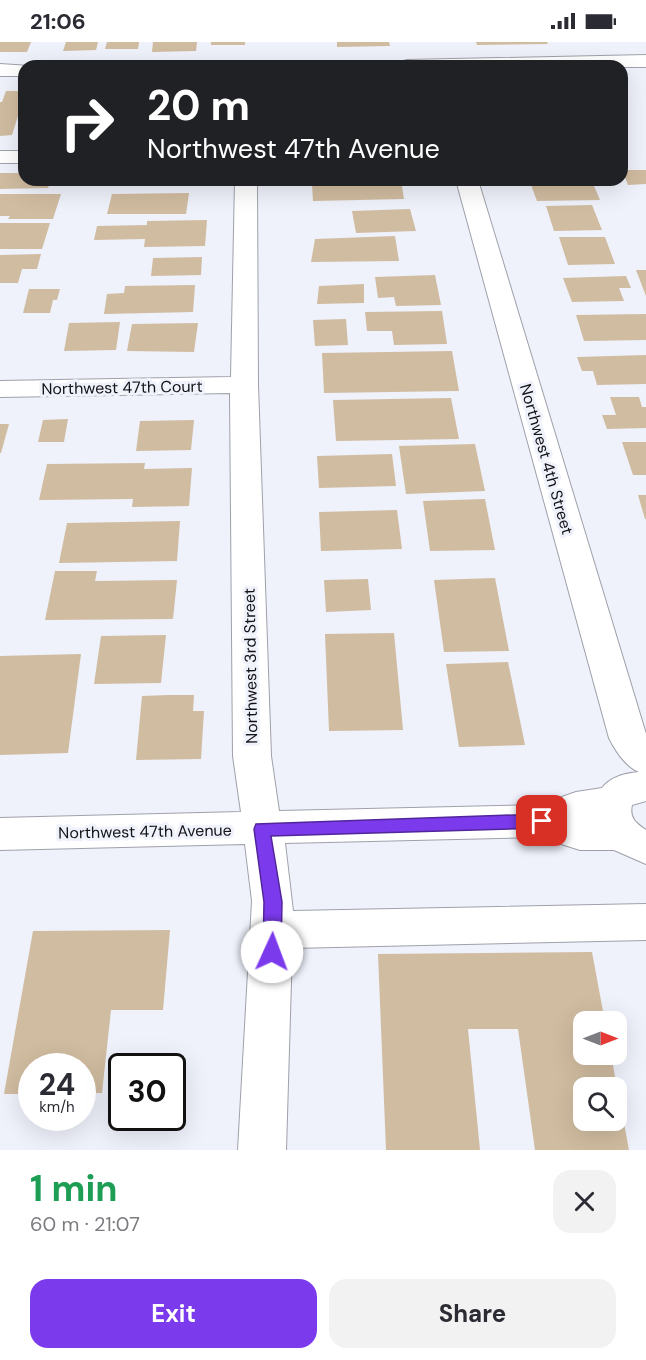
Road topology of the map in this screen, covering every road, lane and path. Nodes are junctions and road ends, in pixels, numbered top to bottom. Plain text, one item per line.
1 (628, 61) edge
2 (646, 61) edge
3 (0, 70) edge
4 (18, 70) edge
5 (0, 157) edge
6 (18, 157) edge
7 (246, 186) edge
8 (469, 186) edge
9 (244, 385) junction
10 (0, 389) edge
11 (637, 748) edge
12 (631, 826) edge
13 (262, 829) junction
14 (0, 834) edge
15 (646, 922) edge
16 (273, 930) junction
17 (262, 1150) edge

1 - 2 street
3 - 4 street
5 - 6 street
7 - 9 street, Northwest 3rd Street
8 - 11 street, Northwest 4th Street
9 - 10 street, Northwest 47th Court
9 - 13 street, Northwest 3rd Street
11 - 12 street, Northwest 4th Street
12 - 13 street, Northwest 47th Avenue
13 - 14 street, Northwest 47th Avenue
13 - 16 street, Northwest 3rd Street
15 - 16 street
16 - 17 street, Northwest 3rd Street

